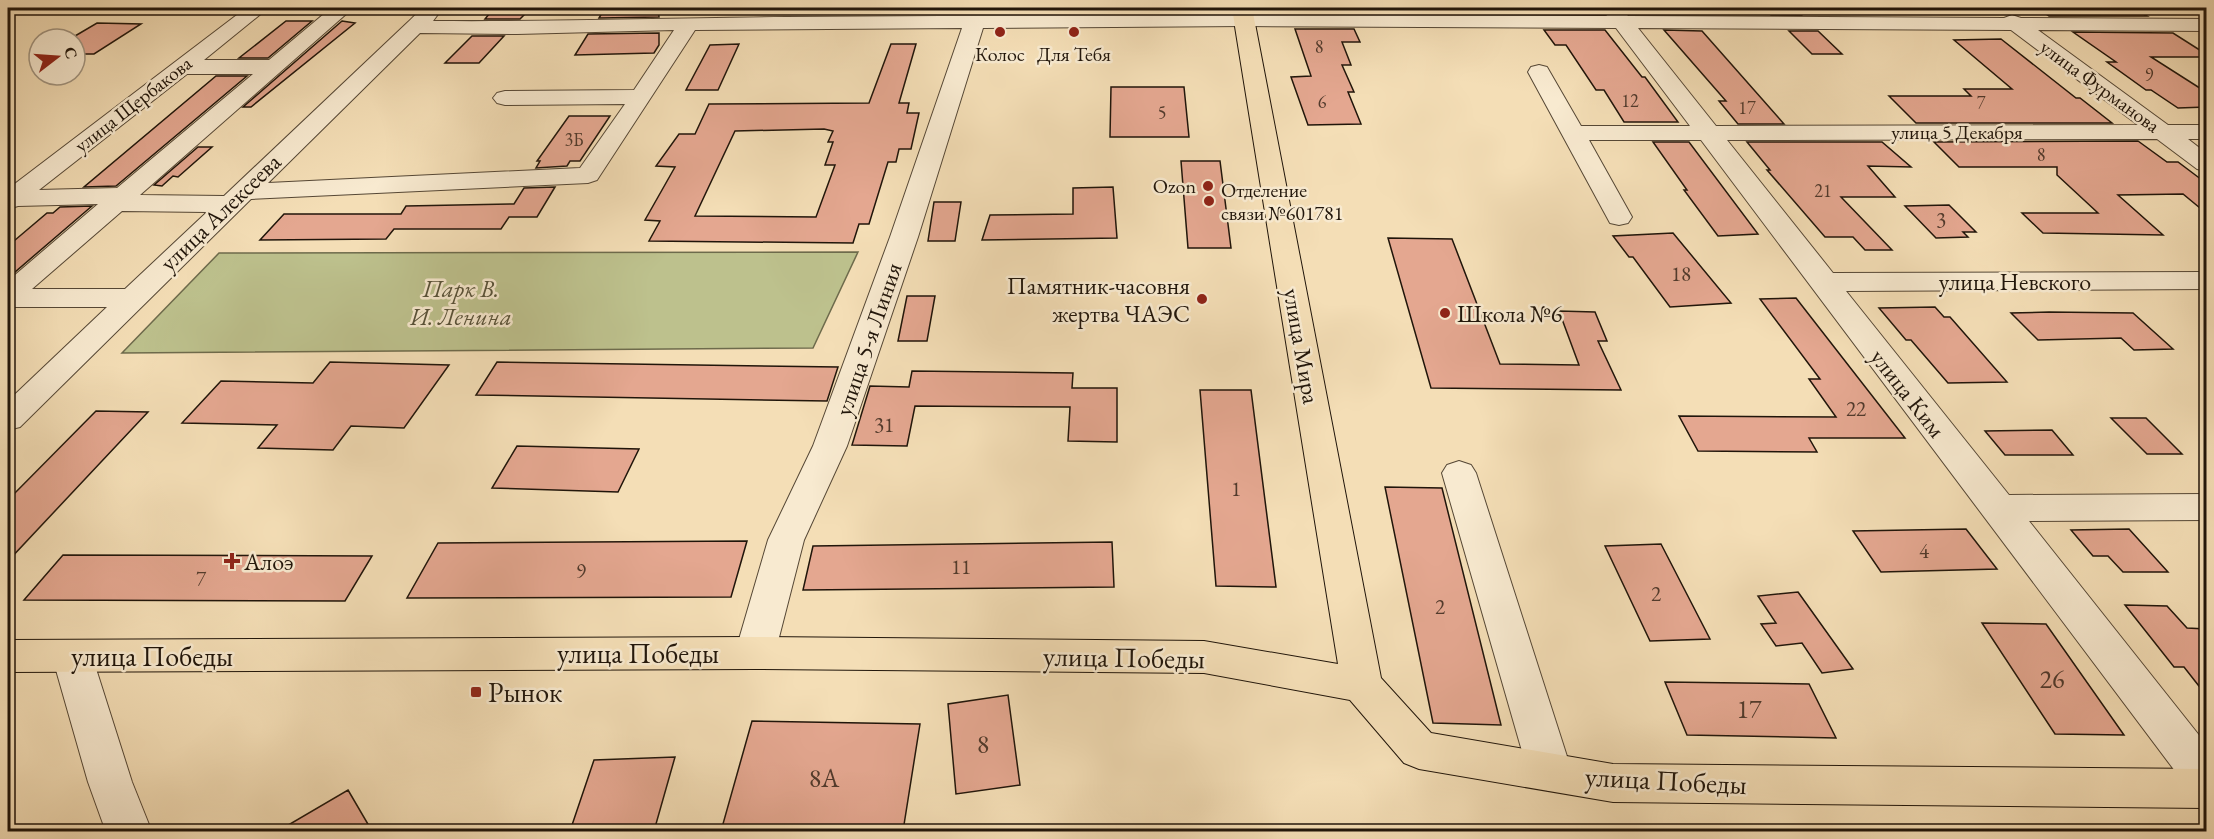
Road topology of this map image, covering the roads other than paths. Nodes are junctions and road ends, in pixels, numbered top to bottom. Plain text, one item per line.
1 (258, 8) edge
2 (281, 8) edge
3 (343, 8) edge
4 (435, 8) edge
5 (1994, 8) edge
6 (1100, 14) edge
7 (1243, 14) edge
8 (1617, 15) edge
9 (974, 22) junction
10 (689, 23) junction
11 (2017, 25) junction
12 (2206, 25) edge
13 (414, 27) junction
14 (181, 67) junction
15 (274, 67) junction
16 (1539, 72) dead end
17 (641, 97) junction
18 (505, 98) dead end
19 (1707, 132) junction
20 (2163, 132) junction
21 (2206, 132) edge
22 (1573, 134) junction
23 (2206, 164) edge
24 (234, 198) junction
25 (119, 199) junction
26 (9, 200) edge
27 (1619, 217) dead end
28 (2206, 280) edge
29 (1823, 282) junction
30 (8, 297) edge
31 (132, 298) junction
32 (8, 418) edge
33 (1459, 473) dead end
34 (2206, 507) edge
35 (1997, 508) junction
36 (755, 652) junction
37 (8, 656) edge
38 (72, 656) junction
39 (1362, 685) junction
40 (1550, 772) junction
41 (2206, 777) edge
42 (2206, 789) edge
43 (129, 831) edge

1 - 2 street
1 - 14 street, улица Щербакова
3 - 15 street
4 - 13 street, улица Алексеева
5 - 11 street, улица Фурманова
6 - 7 street
6 - 9 street
7 - 8 street
7 - 39 main road, улица Мира
8 - 11 street
8 - 19 street, улица Ким
9 - 10 street
9 - 36 street, улица 5-я Линия
10 - 13 street
10 - 17 street
11 - 12 street
11 - 20 street, улица Фурманова
13 - 24 street, улица Алексеева
14 - 15 street
14 - 26 street, улица Щербакова
15 - 25 street
16 - 22 street
17 - 18 street
17 - 24 street
19 - 20 street, улица 5 Декабря
19 - 22 street, улица 5 Декабря
19 - 29 street, улица Ким
20 - 21 street, улица 5 Декабря
20 - 23 street, улица Фурманова
22 - 27 street
24 - 25 street
24 - 31 street, улица Алексеева
25 - 26 street
25 - 30 street
28 - 29 street, улица Невского
29 - 35 street, улица Ким
30 - 31 street
31 - 32 street, улица Алексеева
33 - 40 street
34 - 35 street
35 - 41 street, улица Ким
36 - 38 main road, улица Победы
36 - 39 main road, улица Победы
37 - 38 main road, улица Победы
38 - 43 street
39 - 40 main road, улица Победы
40 - 42 main road, улица Победы

